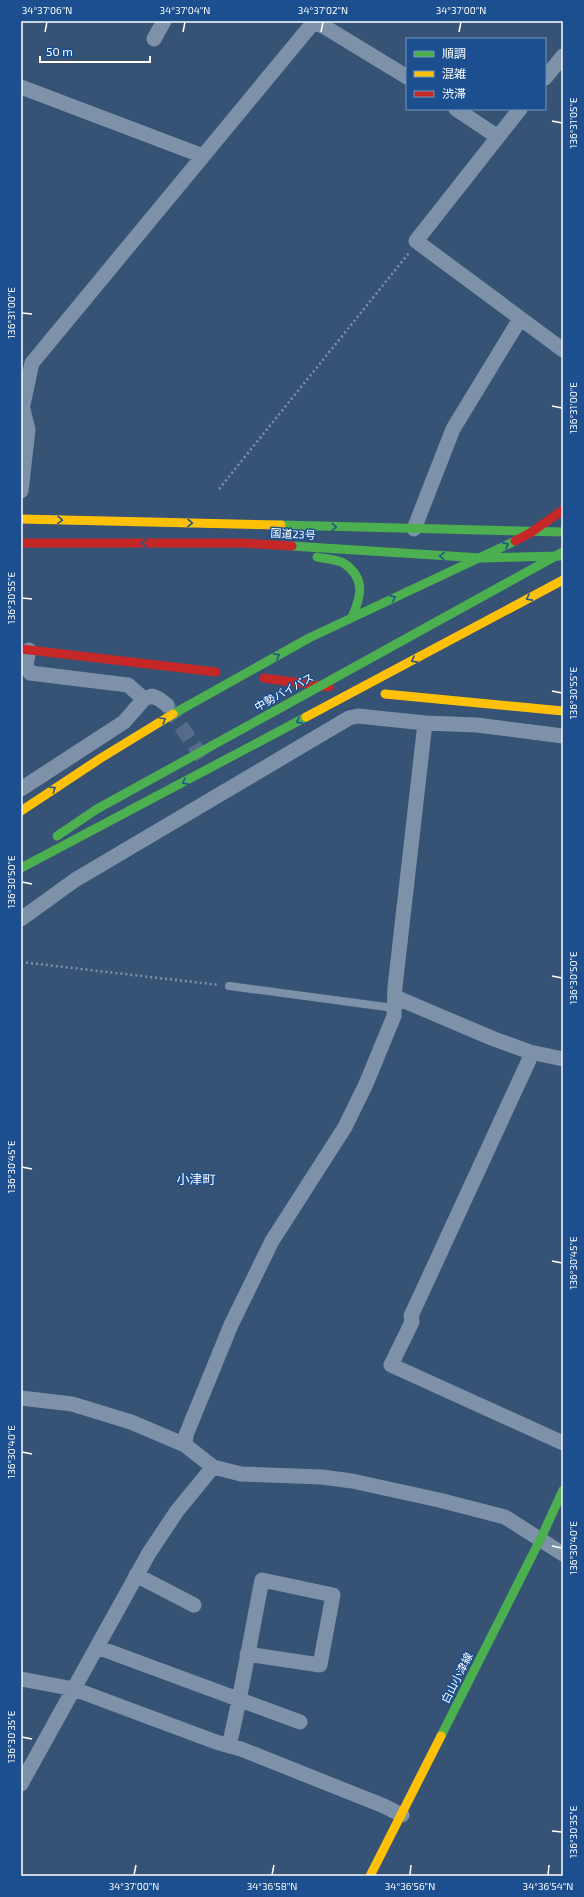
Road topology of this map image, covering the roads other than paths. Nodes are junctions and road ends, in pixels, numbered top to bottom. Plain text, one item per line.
1 (164, 21) edge
2 (312, 22) edge
3 (154, 39) dead end
4 (563, 56) edge
5 (406, 76) edge
6 (546, 77) edge
7 (21, 87) edge
8 (458, 110) edge
9 (519, 110) edge
10 (498, 137) junction
11 (203, 156) junction
12 (520, 318) junction
13 (563, 350) edge
14 (22, 408) edge
15 (21, 491) edge
16 (563, 509) edge
17 (21, 519) edge
18 (414, 529) junction
19 (444, 530) junction
20 (531, 532) junction
21 (563, 532) edge
22 (21, 542) edge
23 (243, 543) junction
24 (563, 552) edge
25 (563, 556) edge
26 (481, 558) junction
27 (563, 580) edge
28 (352, 617) junction
29 (25, 649) edge
30 (216, 672) dead end
31 (264, 678) dead end
32 (330, 688) dead end
33 (385, 694) dead end
34 (144, 699) junction
35 (167, 705) tunnel mouth
36 (563, 711) edge
37 (425, 723) junction
38 (563, 736) edge
39 (214, 774) tunnel mouth
40 (21, 789) edge
41 (226, 789) junction
42 (21, 810) edge
43 (21, 861) edge
44 (21, 868) edge
45 (21, 918) edge
46 (229, 986) road end
47 (394, 1002) junction
48 (530, 1052) junction
49 (563, 1059) edge
50 (21, 1398) edge
51 (563, 1443) edge
52 (185, 1445) junction
53 (213, 1467) junction
54 (563, 1490) edge
55 (541, 1538) junction
56 (563, 1554) edge
57 (136, 1575) junction
58 (194, 1605) dead end
59 (97, 1647) junction
60 (247, 1654) junction
61 (21, 1679) edge
62 (74, 1689) junction
63 (240, 1700) junction
64 (300, 1722) dead end
65 (230, 1746) junction
66 (21, 1784) edge
67 (402, 1815) junction
68 (370, 1876) edge

1 - 3 street
2 - 5 street
2 - 11 street
4 - 6 street
7 - 11 street
8 - 10 street
9 - 10 street
10 - 12 street
11 - 14 street
12 - 13 street
12 - 18 street
14 - 15 street
16 - 19 main road
16 - 20 main road
17 -> 18 main road, 国道23号
18 - 19 main road, 国道23号
19 - 20 main road, 国道23号
20 - 21 main road, 国道23号
26 -> 20 main road
23 -> 22 main road, 国道23号
26 -> 23 main road, 国道23号
23 - 28 main road
24 - 43 main road, 中勢バイパス, bridge
25 - 26 main road, 国道23号
28 -> 26 main road
27 -> 44 main road
42 -> 28 main road
29 - 30 main road
29 - 34 street
31 - 32 main road
33 - 36 main road
34 - 35 street
34 - 40 street
37 - 38 street
37 - 41 street
37 - 47 street
39 - 41 street
41 - 45 street
46 - 47 lane
47 - 48 street
47 - 52 street
48 - 49 street
48 - 51 street
50 - 52 street
52 - 53 street
53 - 55 street
53 - 57 street
54 - 55 main road, 白山小津線
55 - 56 street
55 - 67 main road, 白山小津線
57 - 58 street
57 - 59 street
59 - 62 street
59 - 63 street
60 - 60 street
60 - 63 street
61 - 62 street
62 - 65 street
62 - 66 street
63 - 64 street
63 - 65 street
65 - 67 street
67 - 68 main road, 白山小津線

